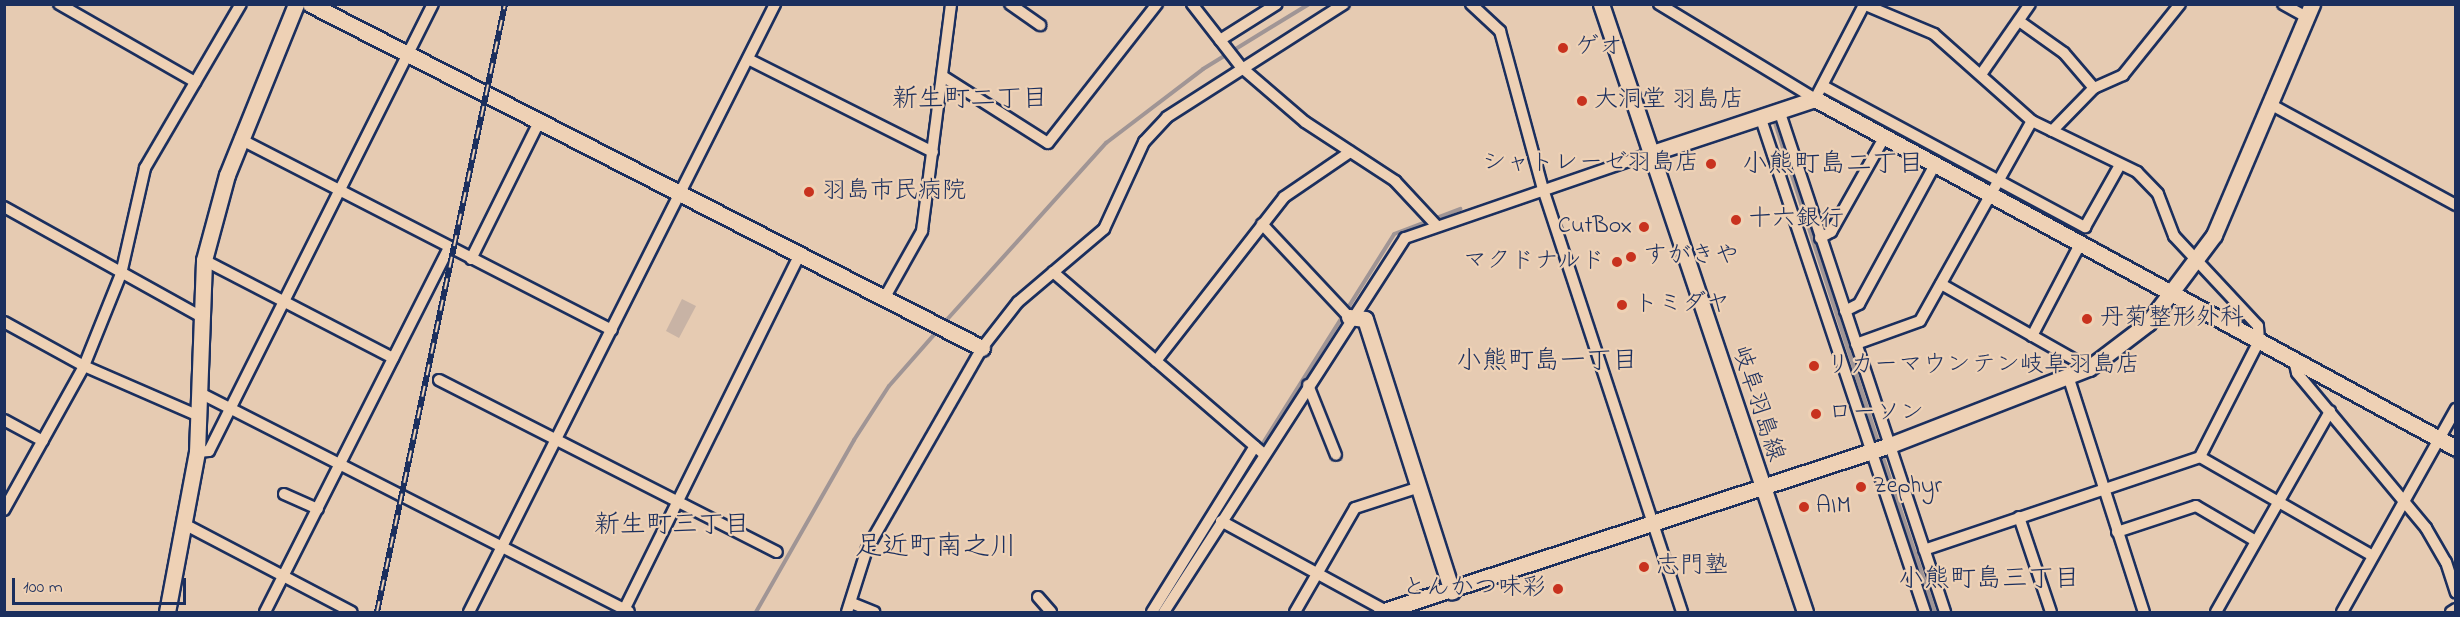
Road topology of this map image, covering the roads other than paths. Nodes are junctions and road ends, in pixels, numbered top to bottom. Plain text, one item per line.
1 (241, 4) edge
2 (296, 4) edge
3 (310, 4) edge
4 (433, 4) edge
5 (775, 4) edge
6 (1010, 4) edge
7 (1157, 4) edge
8 (1192, 4) edge
9 (1277, 4) edge
10 (1344, 4) edge
11 (1471, 4) edge
12 (1601, 4) edge
13 (1659, 4) edge
14 (2030, 4) edge
15 (2180, 4) edge
16 (2283, 4) edge
17 (62, 5) edge
18 (950, 5) edge
19 (1864, 5) edge
20 (2309, 11) edge
21 (2019, 21) junction
22 (1040, 25) dead end
23 (1222, 42) junction
24 (408, 55) junction
25 (748, 59) junction
26 (1239, 64) junction
27 (1982, 73) junction
28 (944, 77) junction
29 (195, 82) junction
30 (2094, 88) junction
31 (1819, 93) junction
32 (2270, 104) junction
33 (1780, 113) junction
34 (1761, 119) junction
35 (540, 120) junction
36 (2032, 121) junction
37 (2052, 131) junction
38 (1885, 136) junction
39 (240, 139) junction
40 (1910, 140) junction
41 (933, 152) junction
42 (1350, 152) junction
43 (1652, 153) junction
44 (1936, 163) junction
45 (2120, 165) junction
46 (1994, 186) junction
47 (1543, 189) junction
48 (338, 192) junction
49 (681, 194) junction
50 (2456, 205) edge
51 (4, 207) edge
52 (1262, 224) junction
53 (1436, 225) junction
54 (2081, 236) junction
55 (1820, 238) junction
56 (449, 248) junction
57 (801, 254) junction
58 (471, 259) junction
59 (204, 260) junction
60 (2197, 263) junction
61 (1053, 272) junction
62 (121, 274) junction
63 (1941, 284) junction
64 (2173, 296) junction
65 (885, 297) junction
66 (282, 300) junction
67 (1845, 311) junction
68 (202, 317) junction
69 (1349, 317) junction
70 (4, 322) edge
71 (612, 330) junction
72 (2032, 336) junction
73 (2259, 341) junction
74 (1856, 344) junction
75 (982, 348) junction
76 (393, 358) junction
77 (2294, 360) junction
78 (1156, 361) junction
79 (84, 366) junction
80 (2089, 368) junction
81 (2069, 379) junction
82 (439, 380) dead end
83 (1308, 385) junction
84 (202, 394) junction
85 (226, 408) junction
86 (2456, 409) edge
87 (2330, 411) junction
88 (200, 416) junction
89 (4, 420) edge
90 (557, 438) junction
91 (2438, 439) junction
92 (43, 441) junction
93 (1890, 445) junction
94 (2456, 448) edge
95 (1259, 450) junction
96 (1871, 451) junction
97 (197, 452) junction
98 (1336, 455) dead end
99 (2200, 456) junction
100 (340, 465) junction
101 (1420, 487) junction
102 (1761, 487) junction
103 (2102, 489) junction
104 (284, 494) dead end
105 (678, 501) junction
106 (2277, 502) junction
107 (2404, 502) junction
108 (318, 509) junction
109 (4, 510) edge
110 (2019, 517) junction
111 (1221, 521) junction
112 (186, 525) junction
113 (1653, 525) junction
114 (2117, 532) junction
115 (2256, 541) junction
116 (502, 548) junction
117 (1924, 550) junction
118 (777, 552) dead end
119 (2373, 556) junction
120 (285, 574) junction
121 (1317, 575) junction
122 (1452, 591) junction
123 (2456, 592) edge
124 (1038, 597) dead end
125 (850, 608) edge
126 (2456, 609) edge
127 (627, 611) edge
128 (1392, 611) edge
129 (167, 612) edge
130 (265, 612) edge
131 (352, 612) edge
132 (469, 612) edge
133 (874, 612) edge
134 (1051, 612) edge
135 (1152, 612) edge
136 (1164, 612) edge
137 (1295, 612) edge
138 (1682, 612) edge
139 (1805, 612) edge
140 (1925, 612) edge
141 (1945, 612) edge
142 (2051, 612) edge
143 (2144, 612) edge
144 (2216, 612) edge
145 (2342, 612) edge
146 (2451, 612) edge

1 - 29 street
2 - 39 street
3 - 24 street
4 - 24 street
5 - 25 street
6 - 22 street
7 - 28 street
8 - 23 street
9 - 23 street
10 - 26 street
11 - 47 street
12 - 43 street, 岐阜羽島線
13 - 31 street
14 - 21 street
15 - 30 street
16 - 20 street
17 - 29 street
18 - 28 street
19 - 27 street
19 - 31 street
20 - 32 street
21 - 27 street
21 - 30 street
23 - 26 street
24 - 35 street
24 - 48 street
25 - 41 street
25 - 49 street
26 - 42 street
26 - 61 street
27 - 36 street
28 - 41 street
29 - 62 street
30 - 37 street
31 - 33 street
31 - 38 street
31 - 40 street
32 - 50 street
32 - 60 street
33 - 34 street
33 - 55 street
34 - 43 street
34 - 96 street
35 - 49 street
35 - 58 street
36 - 37 street
36 - 46 street
37 - 45 street
38 - 40 street
38 - 55 street
39 - 48 street
39 - 59 street
40 - 44 street
40 - 46 street
41 - 65 street
42 - 52 street
42 - 53 street
43 - 47 street
43 - 102 street, 岐阜羽島線
44 - 46 street
44 - 67 street
45 - 54 street
45 - 60 street
46 - 54 street
46 - 63 street
47 - 53 street
47 - 113 street
48 - 56 street
48 - 66 street
49 - 57 street
49 - 71 street
51 - 62 street
52 - 69 street
52 - 78 street
53 - 69 street
54 - 64 street
54 - 72 street
55 - 67 street
56 - 58 street
56 - 76 street
57 - 65 street
57 - 105 street
58 - 71 street
59 - 66 street
59 - 68 street
60 - 64 street
60 - 73 street
61 - 75 street
61 - 78 street
62 - 68 street
62 - 79 street
63 - 72 street
63 - 74 street
64 - 73 street
64 - 80 street
65 - 75 street
66 - 76 street
66 - 85 street
67 - 74 street
68 - 84 street
69 - 83 street
69 - 101 street
70 - 79 street
71 - 90 street
72 - 80 street
73 - 77 street
73 - 99 street
74 - 93 street
75 - 125 street
76 - 100 street
77 - 87 street
77 - 91 street
78 - 95 street
79 - 88 street
79 - 92 street
80 - 81 street
81 - 93 street
81 - 103 street
82 - 90 street
83 - 95 street
83 - 98 street
84 - 85 street
84 - 88 street
85 - 97 street
85 - 100 street
86 - 91 street
87 - 106 street
87 - 107 street
88 - 97 street
89 - 92 street
90 - 105 street
90 - 116 street
91 - 94 street
91 - 107 street
92 - 109 street
93 - 96 street
93 - 117 street
95 - 111 street
95 - 135 street
96 - 102 street
96 - 140 street
97 - 112 street
99 - 103 street
99 - 106 street
100 - 108 street
100 - 116 street
101 - 121 street
101 - 122 street
102 - 113 street
102 - 139 street, 岐阜羽島線
103 - 110 street
103 - 114 street
104 - 108 street
105 - 118 street
105 - 127 street
106 - 115 street
106 - 119 street
107 - 119 street
107 - 123 street
108 - 120 street
110 - 117 street
110 - 142 street
111 - 121 street
111 - 136 street
112 - 120 street
112 - 129 street
113 - 122 street
113 - 138 street
114 - 115 street
114 - 143 street
115 - 144 street
116 - 127 street
116 - 132 street
117 - 141 street
119 - 145 street
120 - 130 street
120 - 131 street
121 - 128 street
121 - 137 street
122 - 128 street
124 - 134 street
125 - 133 street
126 - 146 street

